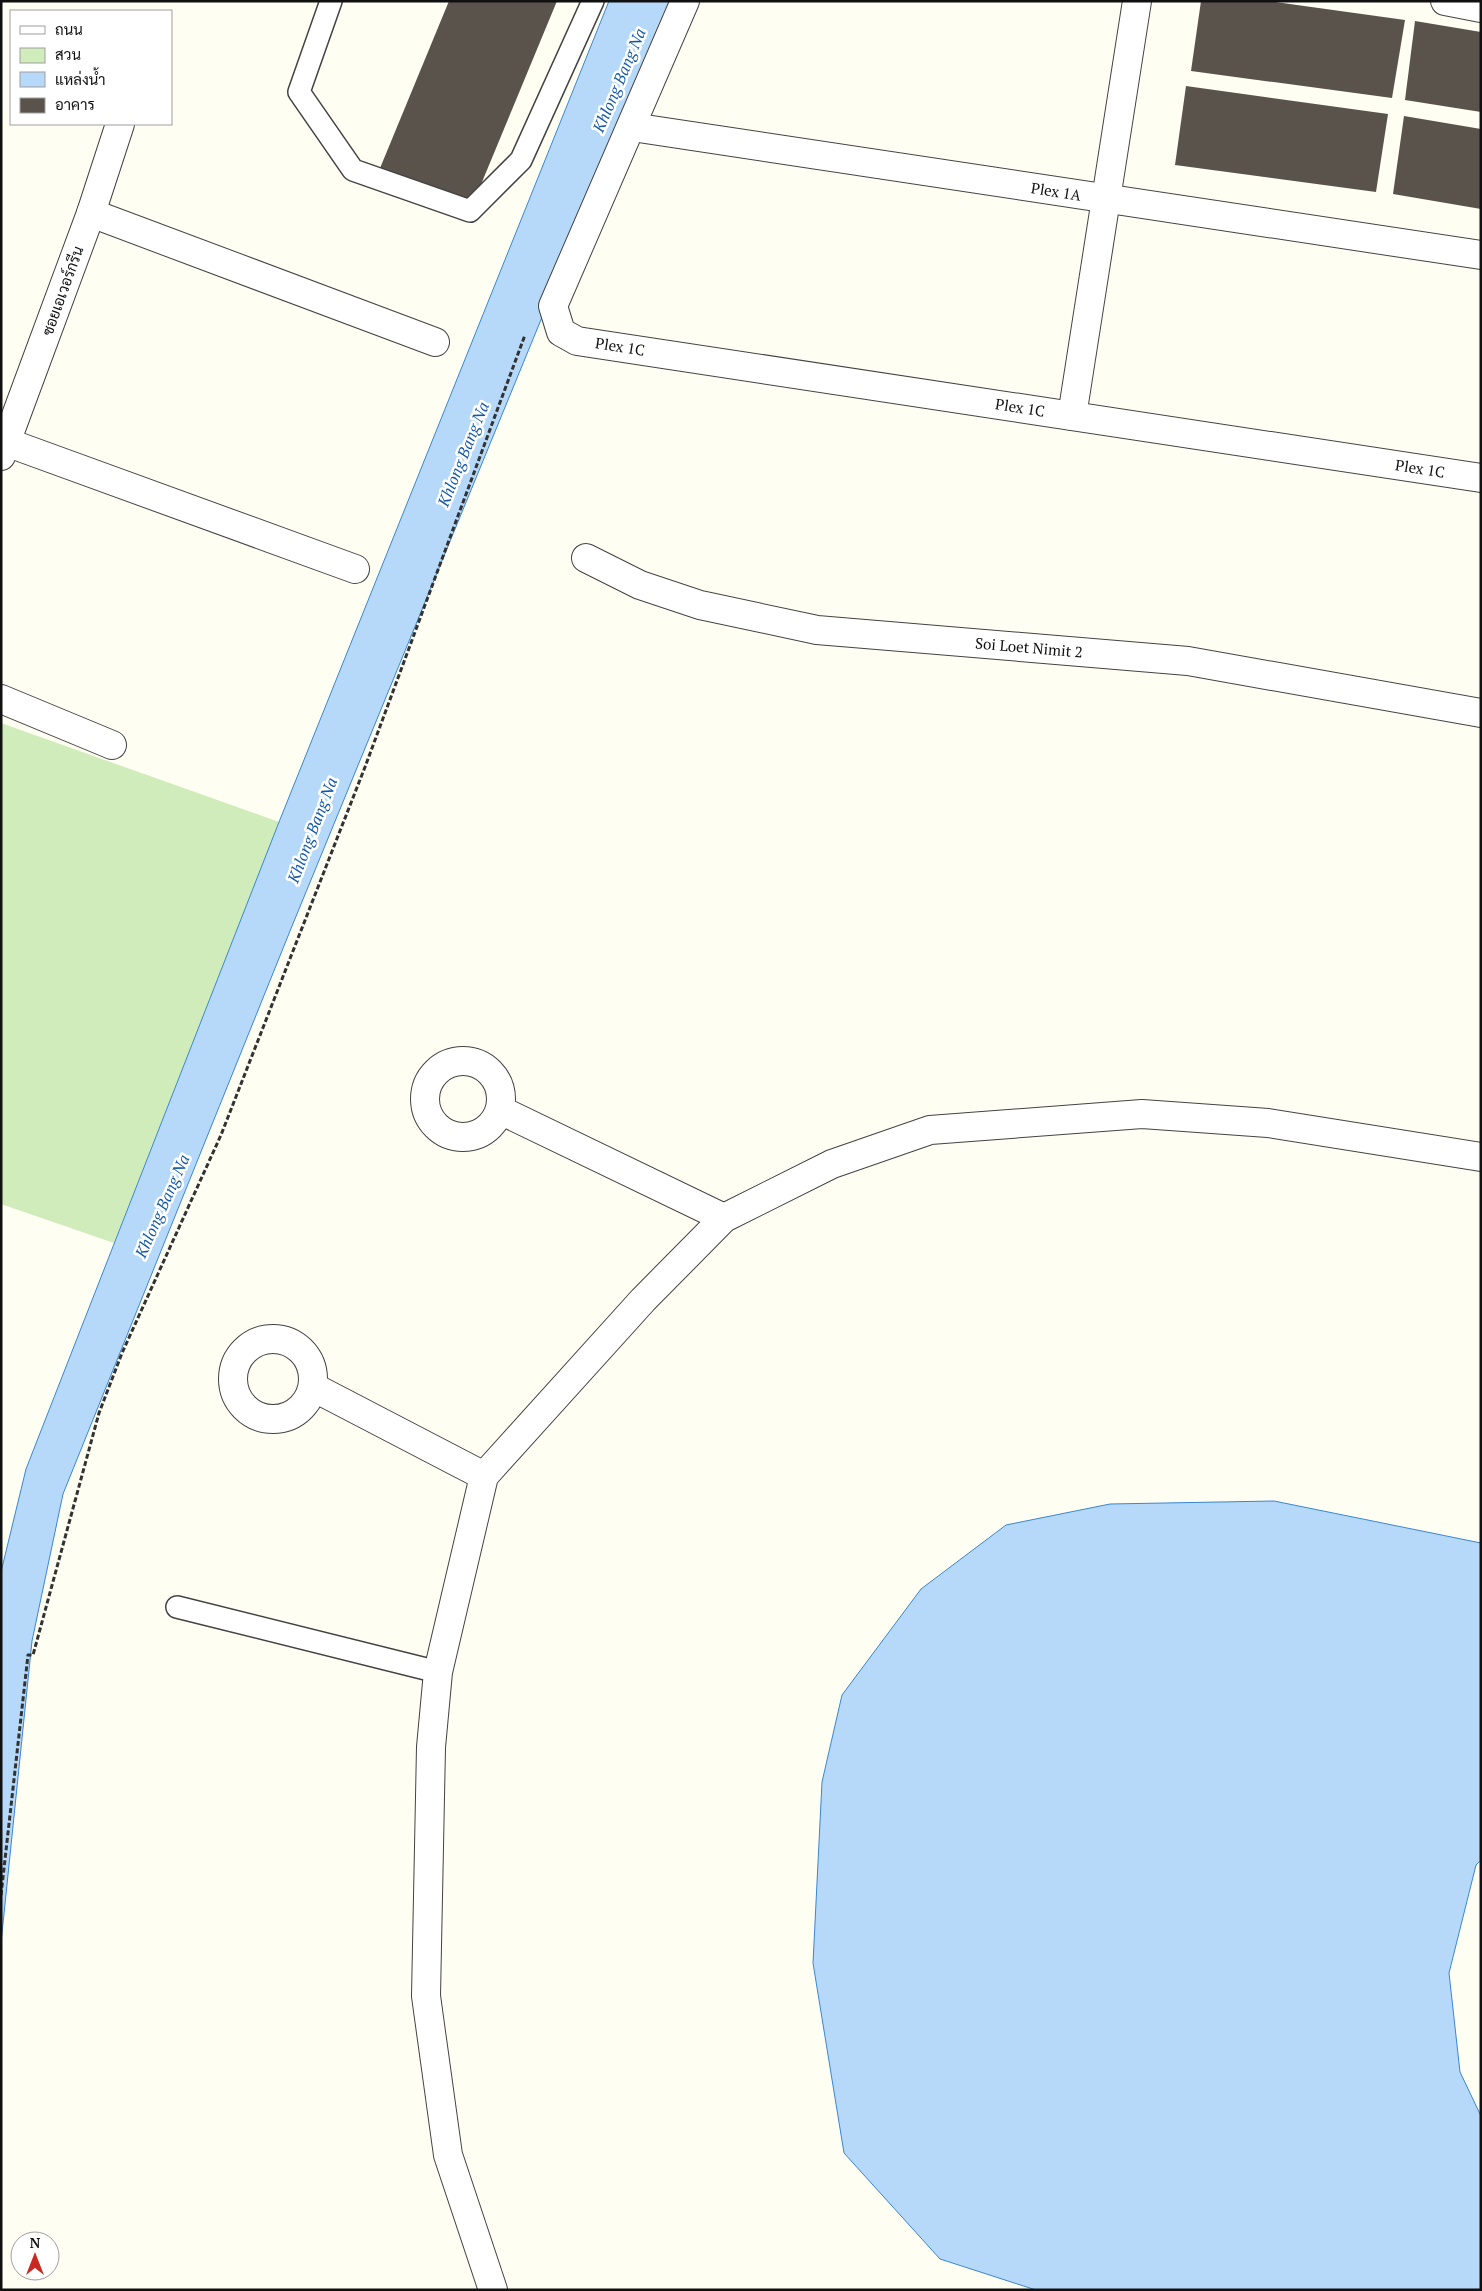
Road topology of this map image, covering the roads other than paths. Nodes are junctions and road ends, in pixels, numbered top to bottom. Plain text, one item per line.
1 (331, 1) edge
2 (593, 1) edge
3 (685, 1) edge
4 (1137, 1) edge
5 (1445, 1) edge
6 (1481, 8) edge
7 (120, 125) edge
8 (632, 127) junction
9 (1104, 199) junction
10 (92, 213) junction
11 (1481, 255) edge
12 (435, 342) dead end
13 (1072, 416) junction
14 (4, 449) edge
15 (1481, 478) edge
16 (586, 558) dead end
17 (355, 569) dead end
18 (1, 700) edge
19 (1481, 714) edge
20 (112, 745) dead end
21 (500, 1110) dead end
22 (1481, 1157) edge
23 (724, 1218) junction
24 (313, 1387) dead end
25 (484, 1476) junction
26 (176, 1607) dead end
27 (438, 1672) junction
28 (493, 2290) edge

1 - 2 lane
3 - 8 street
4 - 9 street
5 - 6 street
7 - 10 street, ซอยเอเวอร์กรีน
8 - 9 street, Plex 1A
8 - 13 street, Plex 1C
9 - 11 street, Plex 1A
9 - 13 street
10 - 12 street
10 - 14 street, ซอยเอเวอร์กรีน
13 - 15 street, Plex 1C
14 - 17 street
16 - 19 street, Soi Loet Nimit 2
18 - 20 street
21 - 23 street
22 - 23 street
23 - 25 street
24 - 25 street
25 - 27 street
26 - 27 lane
27 - 28 street

